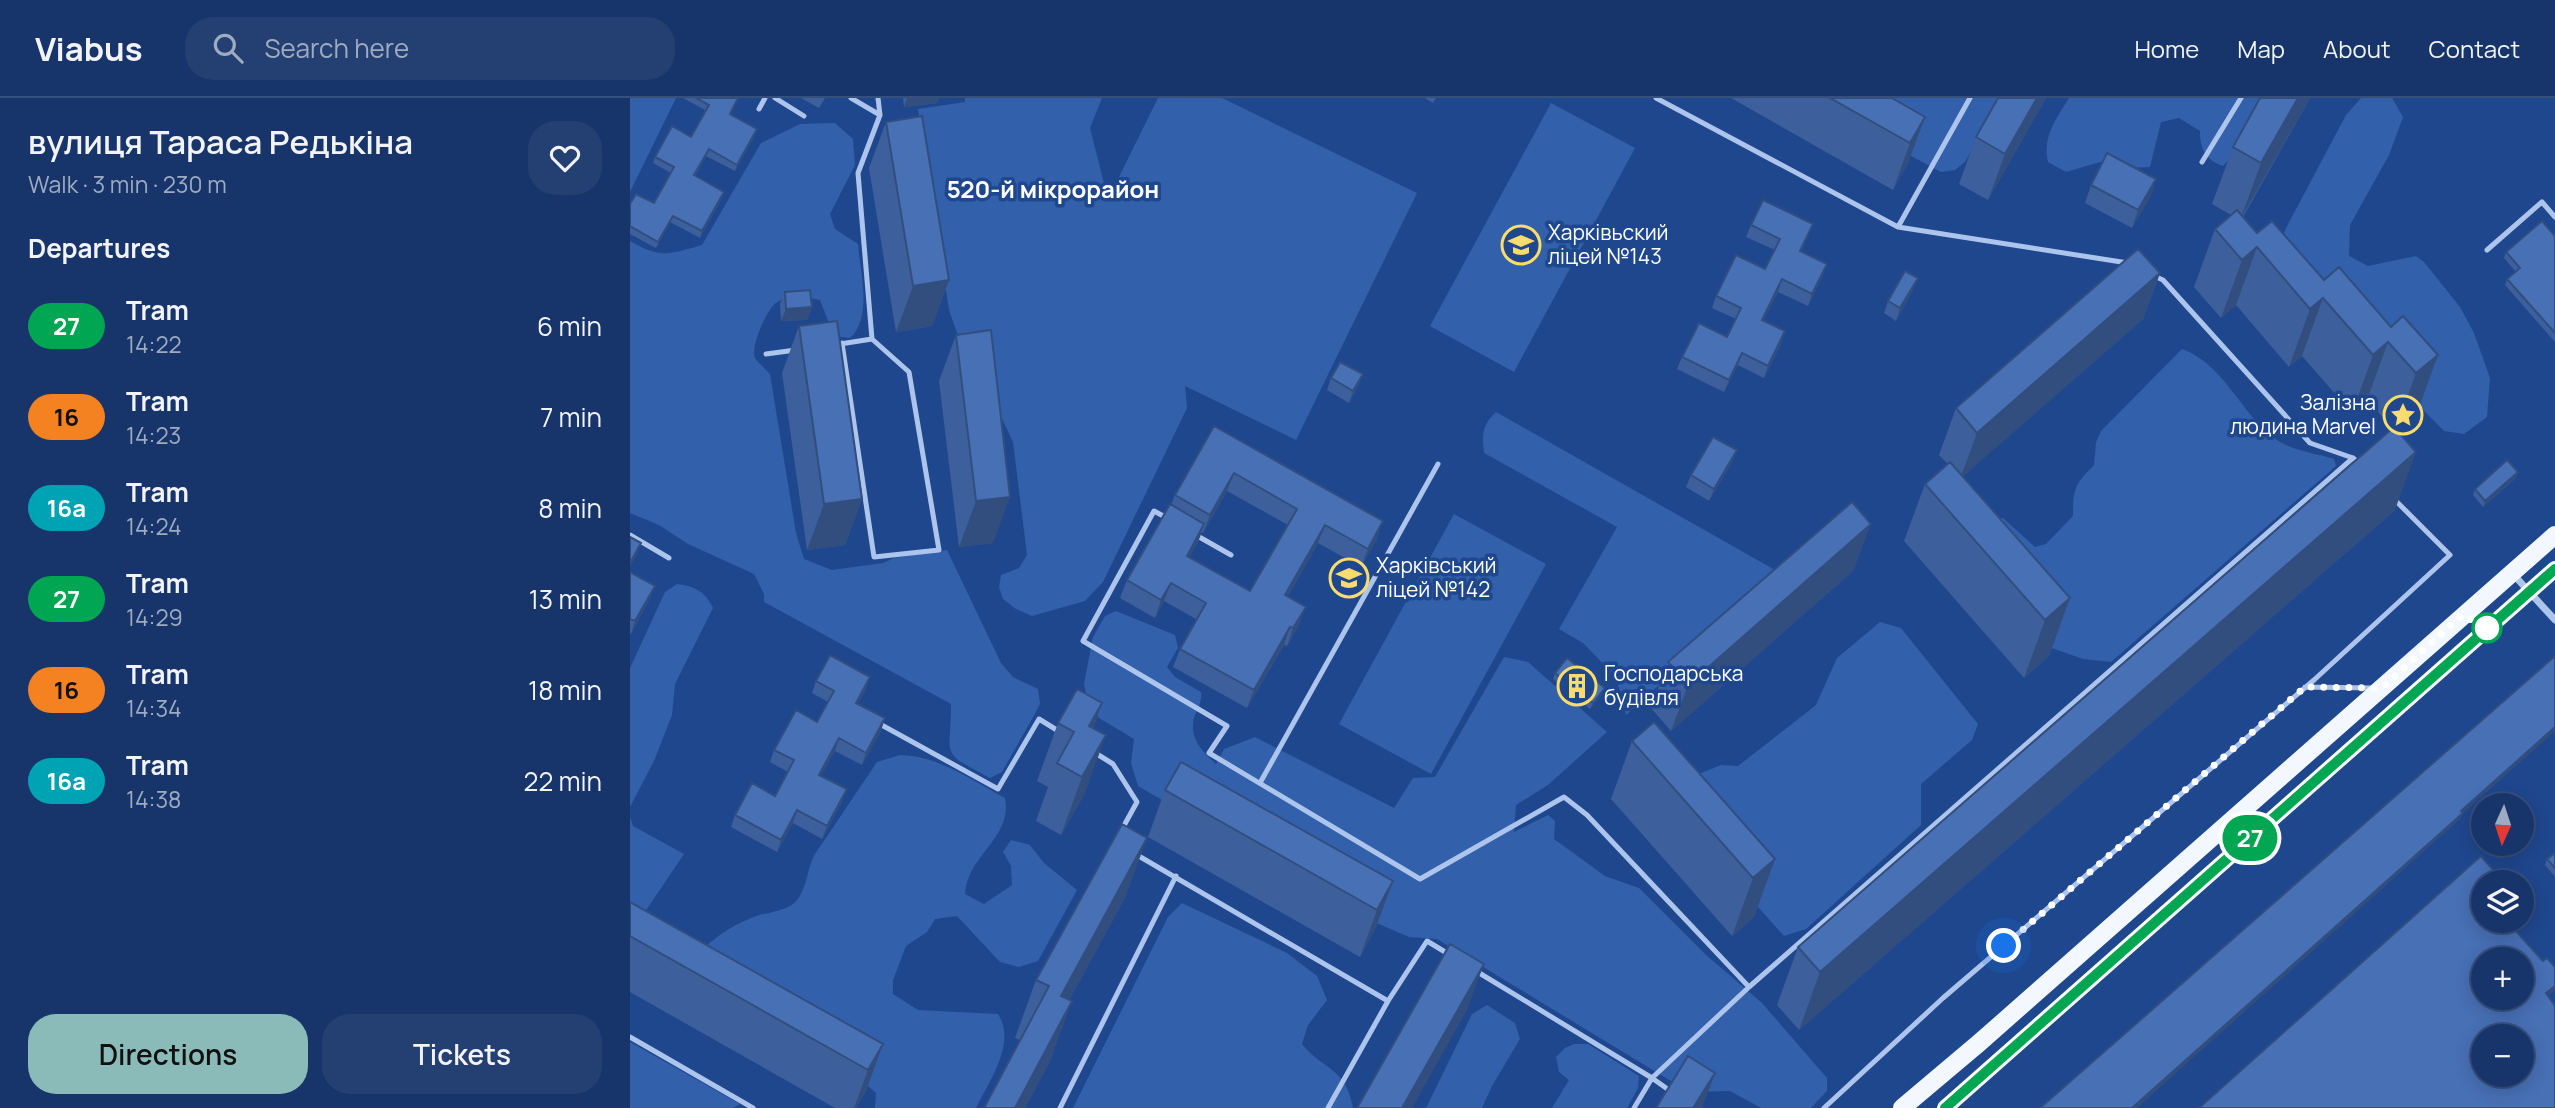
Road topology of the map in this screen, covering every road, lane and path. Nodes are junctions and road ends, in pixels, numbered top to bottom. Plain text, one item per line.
1 (765, 98) edge
2 (775, 98) edge
3 (851, 98) edge
4 (878, 98) edge
5 (1656, 98) edge
6 (1970, 98) edge
7 (2241, 98) edge
8 (759, 109) dead end
9 (880, 115) junction
10 (804, 116) dead end
11 (2203, 162) dead end
12 (2555, 217) edge
13 (1898, 227) junction
14 (2487, 250) dead end
15 (2138, 268) edge
16 (2151, 274) edge
17 (872, 339) junction
18 (842, 344) junction
19 (829, 345) edge
20 (804, 349) edge
21 (766, 354) dead end
22 (2353, 458) junction
23 (1438, 464) dead end
24 (2370, 474) edge
25 (2387, 492) edge
26 (1178, 524) edge
27 (1189, 531) edge
28 (630, 535) edge
29 (2555, 535) edge
30 (1231, 555) dead end
31 (669, 558) dead end
32 (2512, 572) junction
33 (2555, 620) edge
34 (2305, 687) junction
35 (2382, 688) junction
36 (875, 721) edge
37 (1068, 737) edge
38 (1089, 750) edge
39 (1260, 783) junction
40 (1115, 843) edge
41 (1127, 850) edge
42 (1175, 876) junction
43 (1462, 962) edge
44 (1474, 970) edge
45 (1749, 987) junction
46 (1388, 1001) junction
47 (630, 1037) edge
48 (1652, 1078) junction
49 (1683, 1101) edge
50 (753, 1108) edge
51 (1060, 1108) edge
52 (1328, 1108) edge
53 (1634, 1108) edge
54 (1824, 1108) edge
55 (1902, 1108) edge

1 - 8 lane
2 - 10 lane
3 - 9 lane
4 - 9 lane
5 - 13 lane
6 - 13 lane
7 - 11 lane
9 - 17 lane
12 - 14 lane
13 - 15 lane
16 - 22 lane
17 - 18 lane
17 - 18 lane
18 - 19 lane
20 - 21 lane
22 - 24 lane
22 - 45 lane
23 - 39 lane
25 - 34 lane
26 - 39 lane
27 - 30 lane
28 - 31 lane
29 - 32 main road
32 - 33 street
32 - 35 main road
34 - 35 lane
34 - 54 lane
35 - 55 main road
36 - 37 lane
38 - 40 lane
39 - 45 lane
41 - 42 lane
42 - 46 lane
42 - 51 lane
43 - 46 lane
44 - 48 lane
45 - 48 lane
46 - 52 lane
47 - 50 lane
48 - 49 lane
48 - 53 lane

